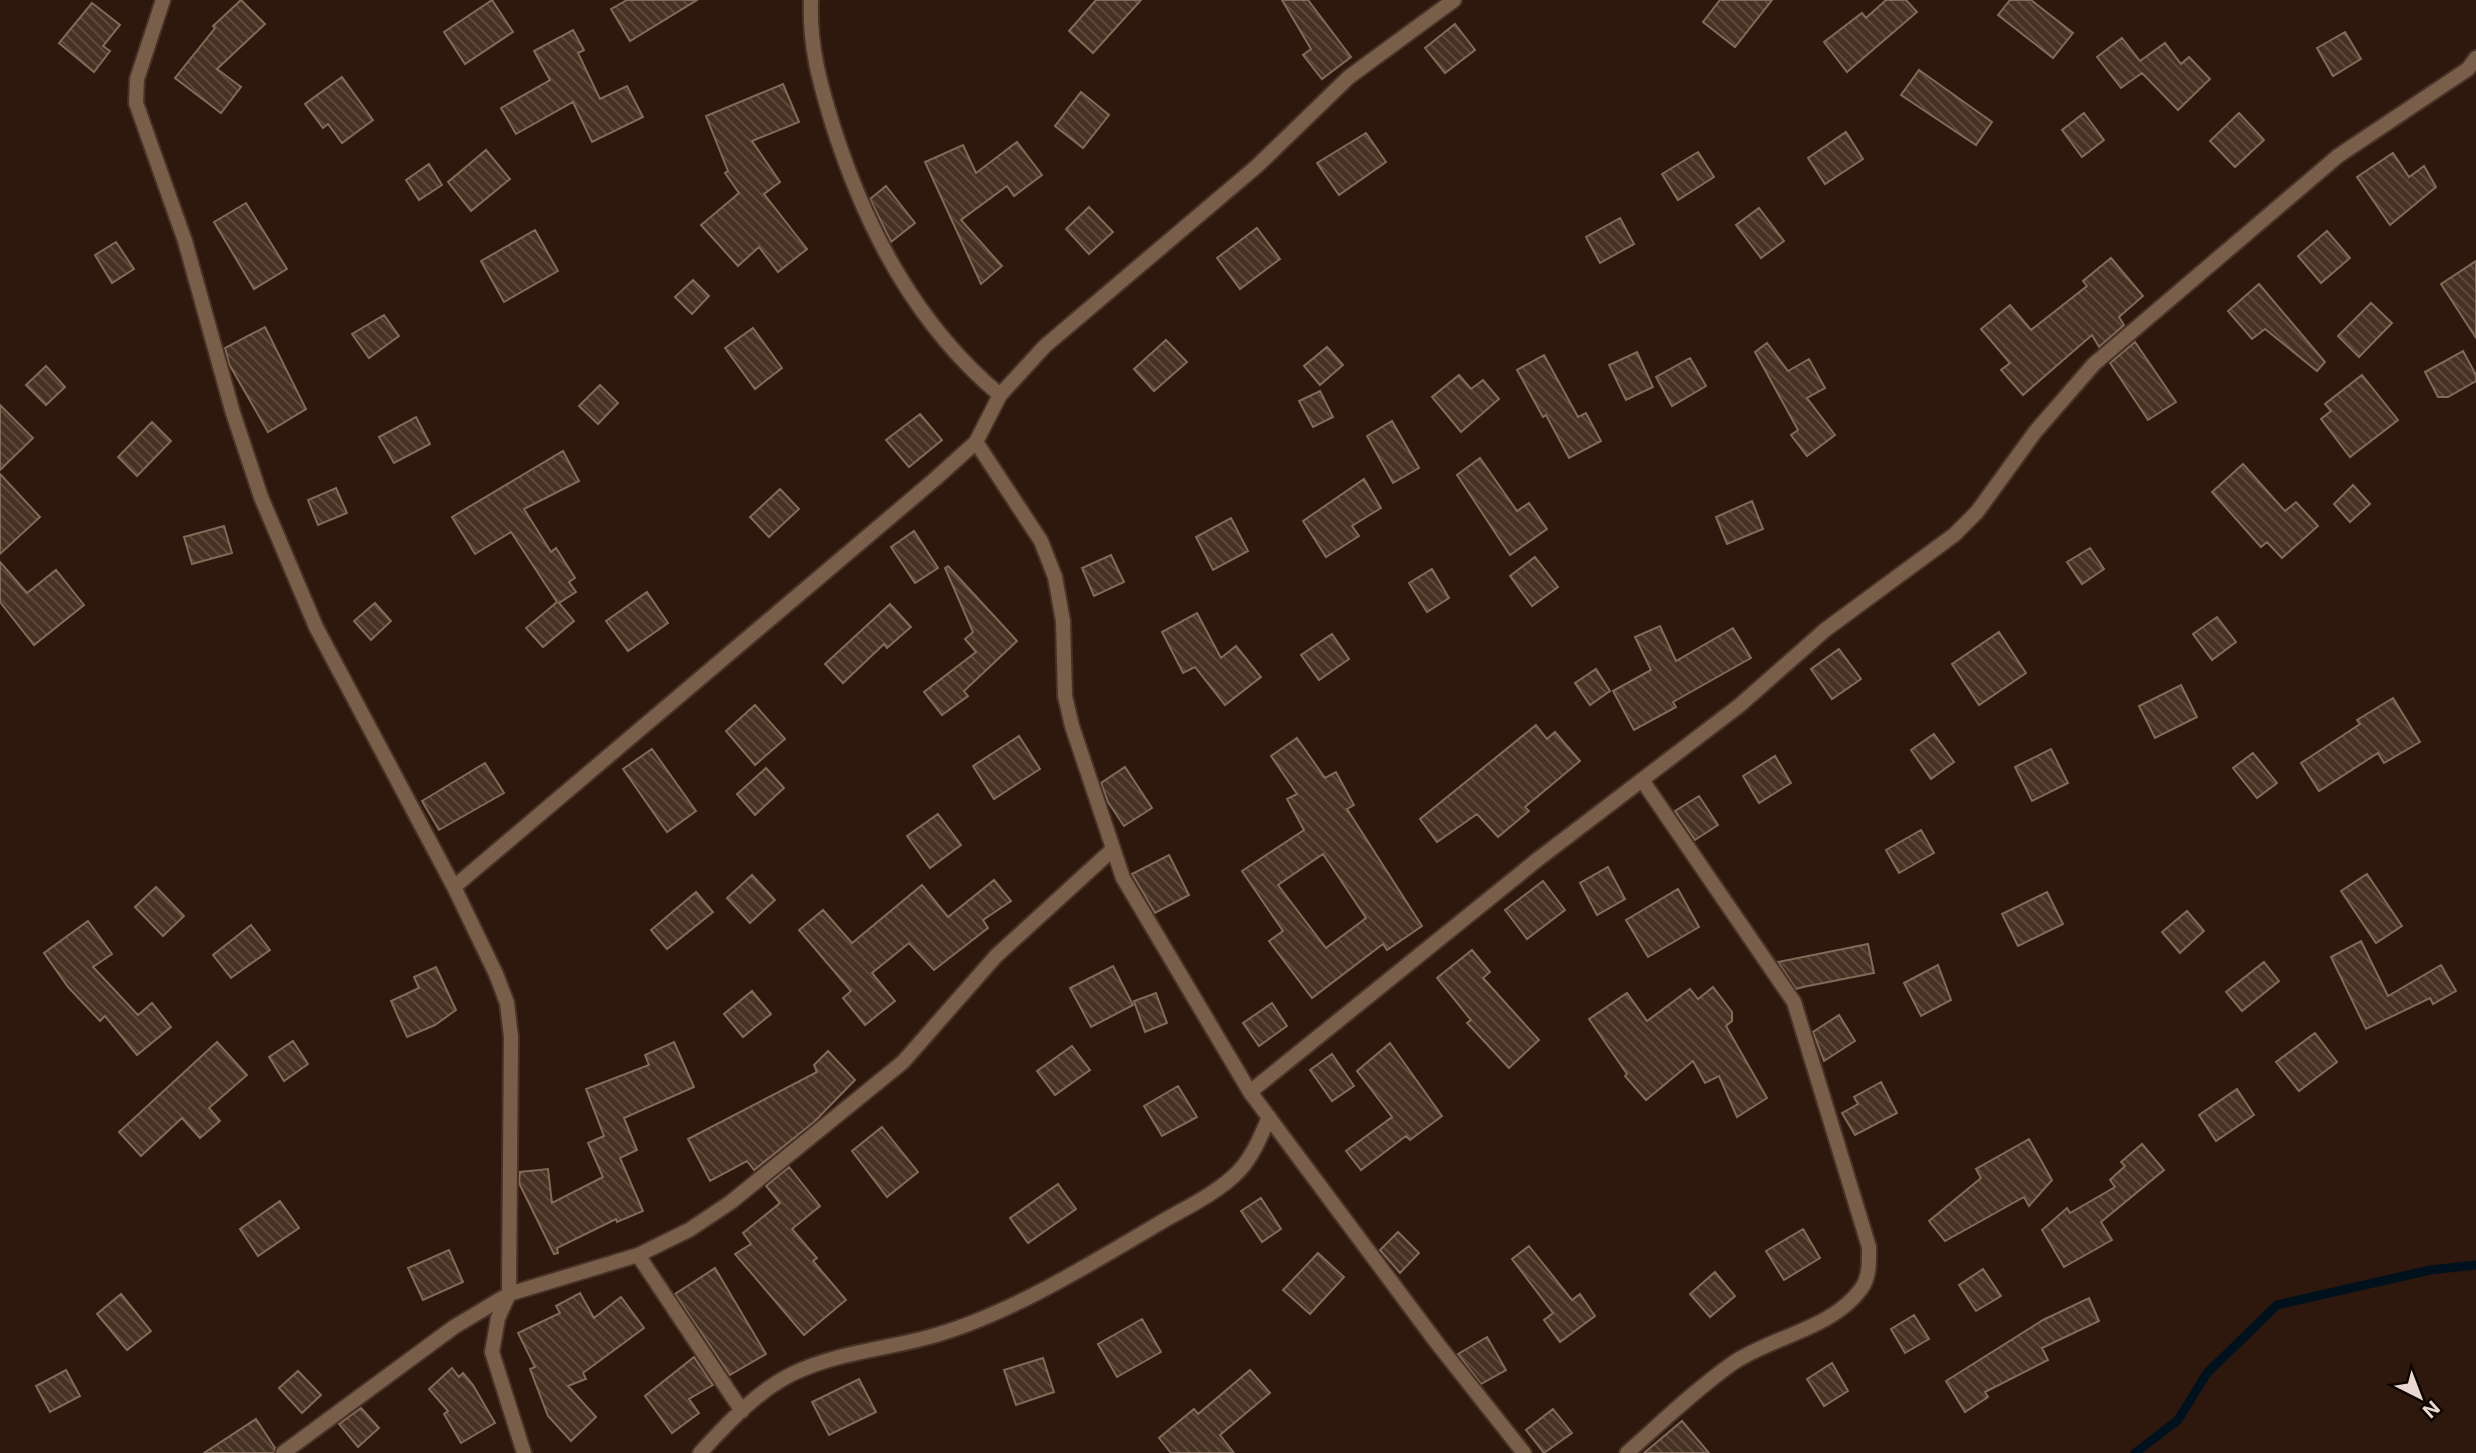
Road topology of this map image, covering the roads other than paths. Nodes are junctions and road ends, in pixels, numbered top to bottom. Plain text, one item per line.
1 (163, 0) edge
2 (811, 0) edge
3 (1454, 0) edge
4 (2476, 58) edge
5 (1000, 395) junction
6 (975, 442) junction
7 (1642, 780) junction
8 (1112, 850) junction
9 (454, 887) junction
10 (1251, 1092) junction
11 (1269, 1117) junction
12 (638, 1255) junction
13 (509, 1294) junction
14 (742, 1411) junction
15 (283, 1453) edge
16 (524, 1453) edge
17 (700, 1453) edge
18 (1524, 1453) edge
19 (1628, 1453) edge

1 - 9 street
2 - 5 street
3 - 5 street
4 - 7 street
5 - 6 street
6 - 8 street
6 - 9 street
7 - 10 street
7 - 19 street
8 - 10 street
8 - 12 street
9 - 13 street
10 - 11 street
11 - 14 street
11 - 18 street
12 - 13 street
12 - 14 street
13 - 15 street
13 - 16 street
14 - 17 street

